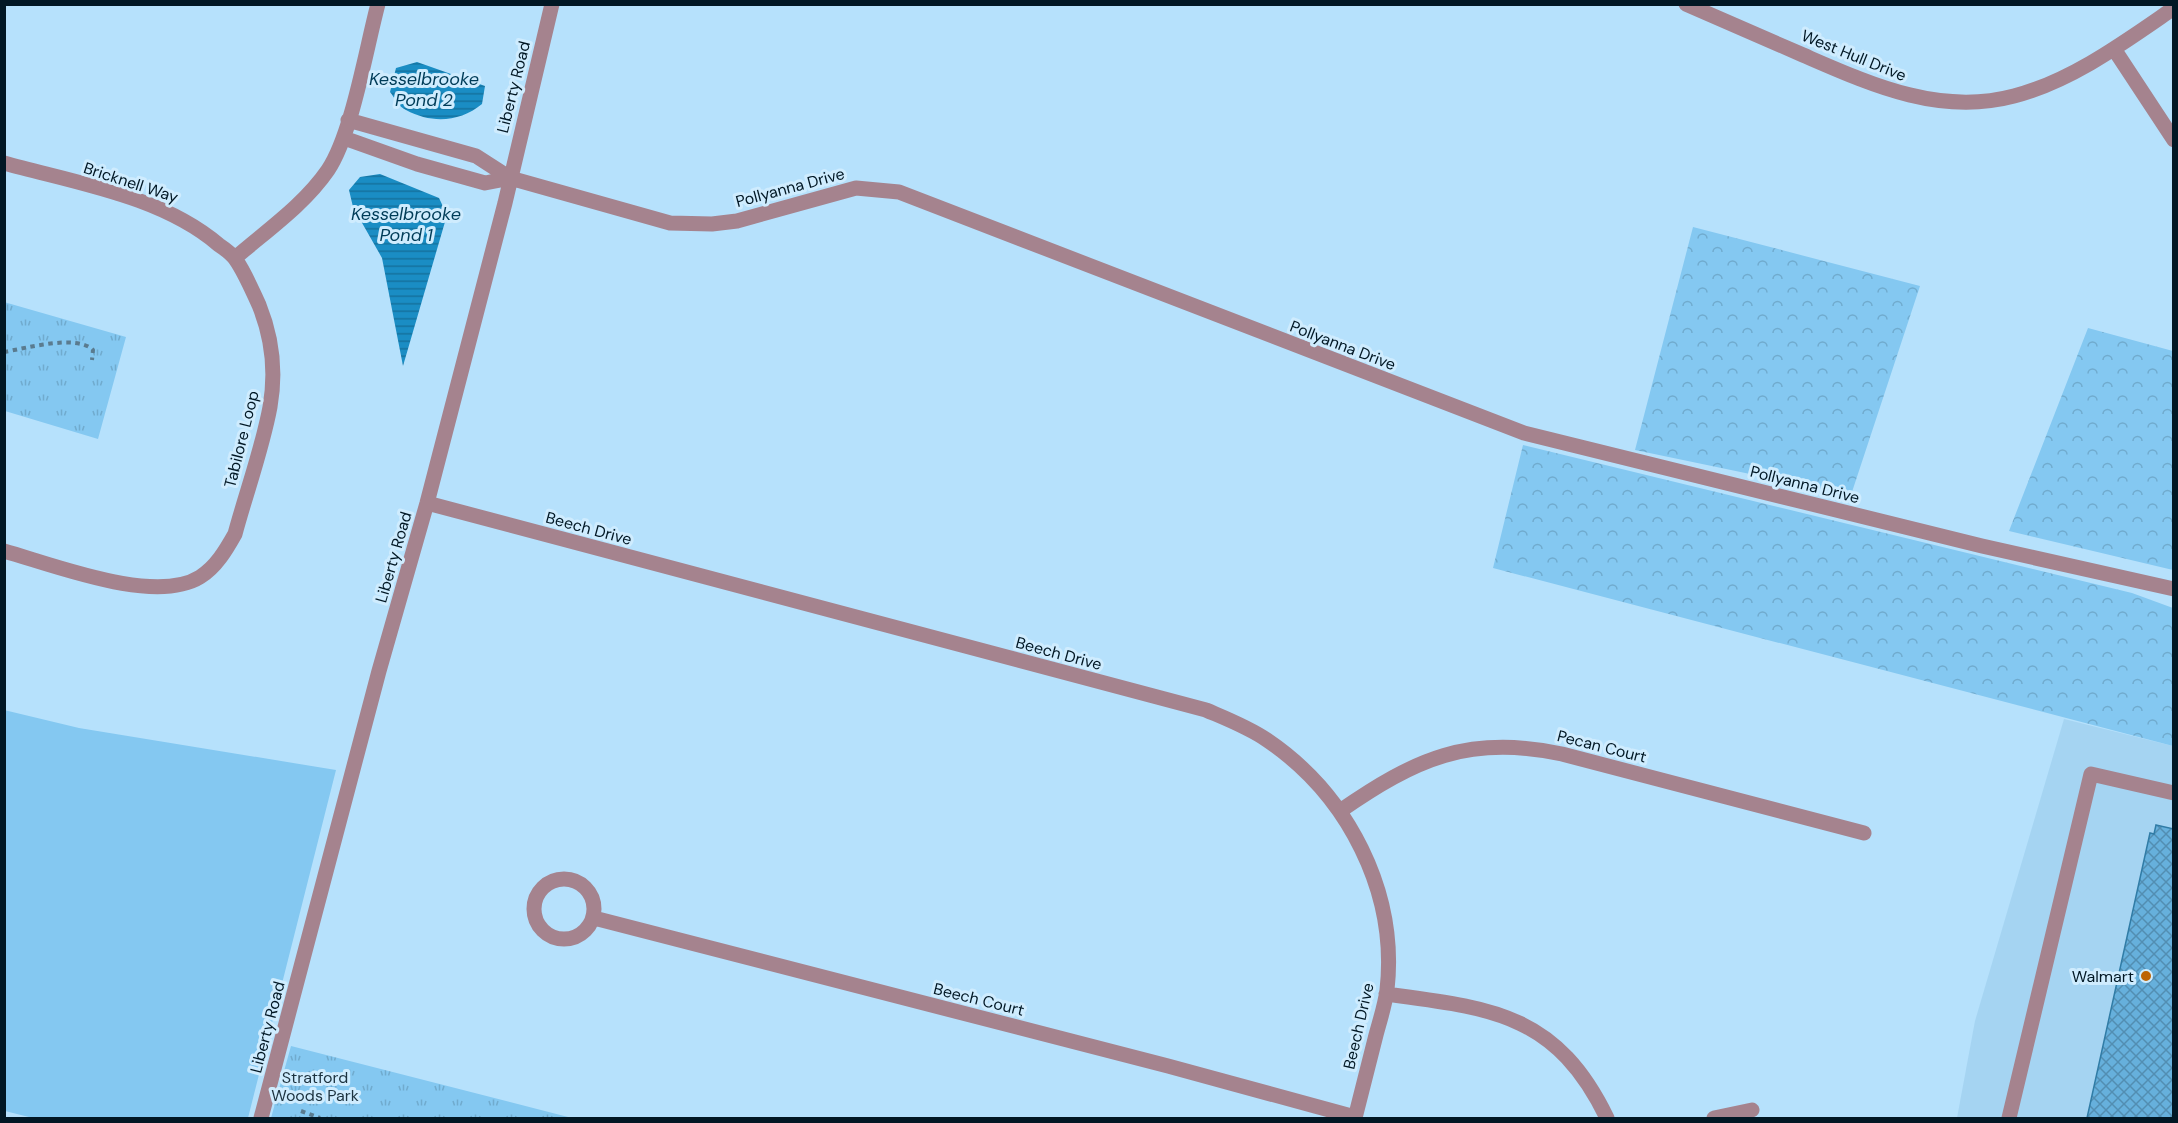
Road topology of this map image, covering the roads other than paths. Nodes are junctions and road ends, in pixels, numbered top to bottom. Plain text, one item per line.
1 (378, 4) edge
2 (552, 4) edge
3 (1686, 4) edge
4 (2174, 8) edge
5 (2114, 50) junction
6 (348, 120) junction
7 (344, 138) junction
8 (2174, 140) edge
9 (4, 163) edge
10 (510, 178) junction
11 (235, 258) junction
12 (427, 503) junction
13 (4, 551) edge
14 (2174, 589) edge
15 (2174, 793) edge
16 (1340, 811) junction
17 (1864, 833) dead end
18 (594, 918) junction
19 (1386, 994) junction
20 (1752, 1110) dead end
21 (1355, 1118) edge
22 (261, 1119) edge
23 (1607, 1119) edge
24 (1714, 1119) edge
25 (2009, 1119) edge

1 - 6 street
2 - 10 street, Liberty Road
3 - 5 street, West Hull Drive
4 - 5 street, West Hull Drive
5 - 8 street
6 - 7 street
6 - 10 street
7 - 10 street
7 - 11 street
9 - 11 street, Bricknell Way
10 - 12 street, Liberty Road
10 - 14 street, Pollyanna Drive
11 - 13 street, Tabilore Loop
12 - 16 street, Beech Drive
12 - 22 street, Liberty Road
15 - 25 street
16 - 17 street, Pecan Court
16 - 19 street, Beech Drive
18 - 18 street
18 - 21 street, Beech Court
19 - 21 street, Beech Drive
19 - 23 street
20 - 24 street

